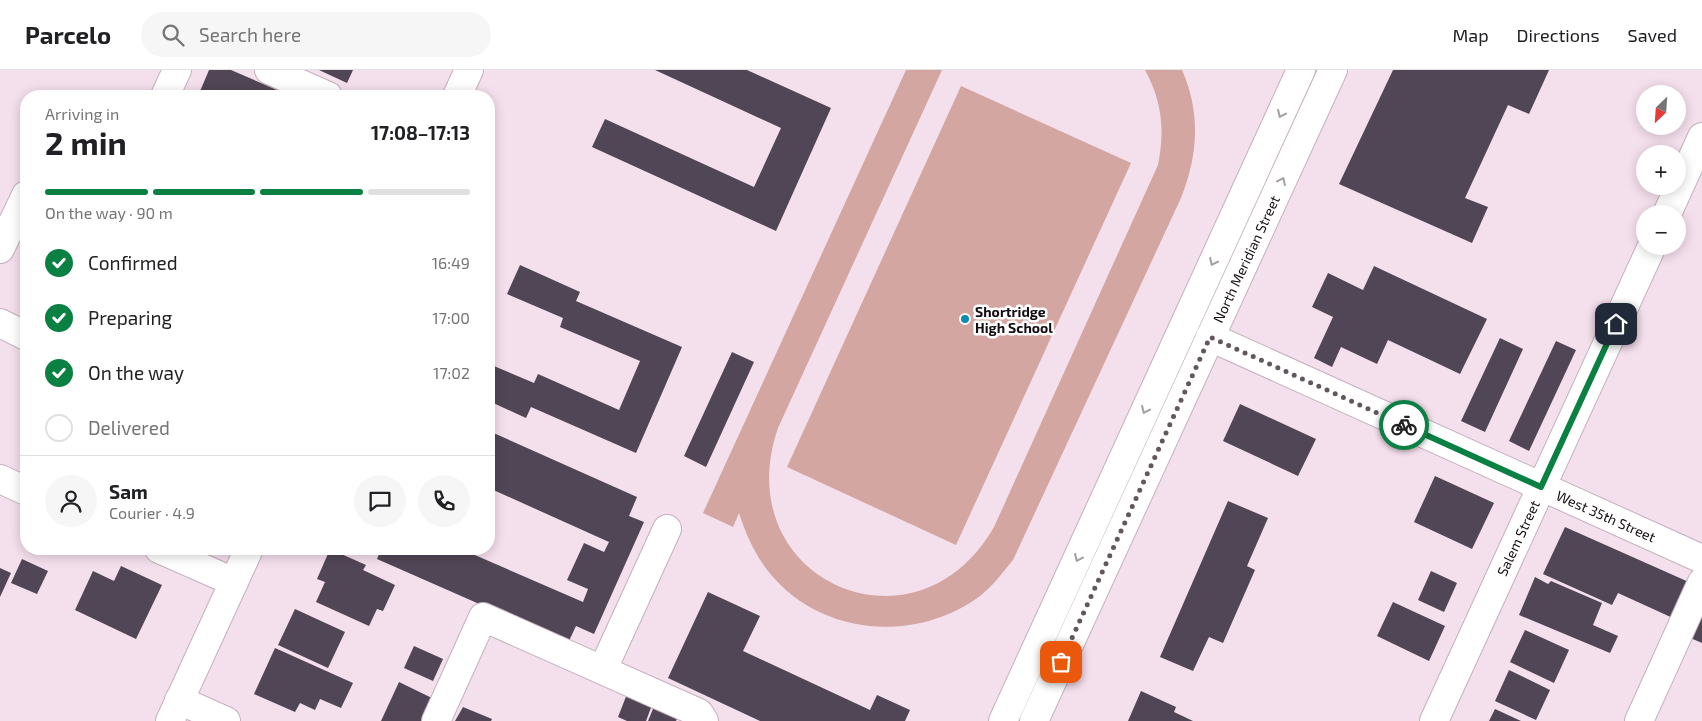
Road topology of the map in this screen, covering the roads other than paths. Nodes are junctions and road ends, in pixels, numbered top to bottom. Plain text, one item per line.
1 (177, 70) edge
2 (270, 70) edge
3 (469, 70) edge
4 (1301, 70) edge
5 (1333, 70) edge
6 (168, 90) edge
7 (315, 90) edge
8 (460, 90) edge
9 (1702, 137) edge
10 (1671, 205) edge
11 (20, 207) edge
12 (0, 249) edge
13 (1648, 255) edge
14 (0, 323) edge
15 (20, 333) edge
16 (1210, 337) junction
17 (0, 479) edge
18 (20, 487) edge
19 (1541, 487) junction
20 (667, 529) dead end
21 (173, 555) edge
22 (246, 555) edge
23 (1702, 559) edge
24 (234, 582) junction
25 (1702, 582) edge
26 (603, 669) junction
27 (175, 711) edge
28 (226, 721) edge
29 (436, 721) edge
30 (704, 721) edge
31 (1003, 721) edge
32 (1034, 721) edge
33 (1434, 721) edge
34 (1638, 721) edge

1 - 6 street
2 - 7 street
3 - 8 street
4 -> 31 street, North Meridian Street
16 -> 5 street, North Meridian Street
9 - 10 street
11 - 12 street
13 - 19 street, Salem Street
14 - 15 street
16 - 19 street, West 35th Street
16 - 32 street, North Meridian Street
17 - 18 street
19 - 23 street, West 35th Street
19 - 33 street, Salem Street
20 - 26 street
21 - 24 street
22 - 24 street
24 - 27 street
25 - 34 street
26 - 29 street
26 - 30 street
27 - 28 street

